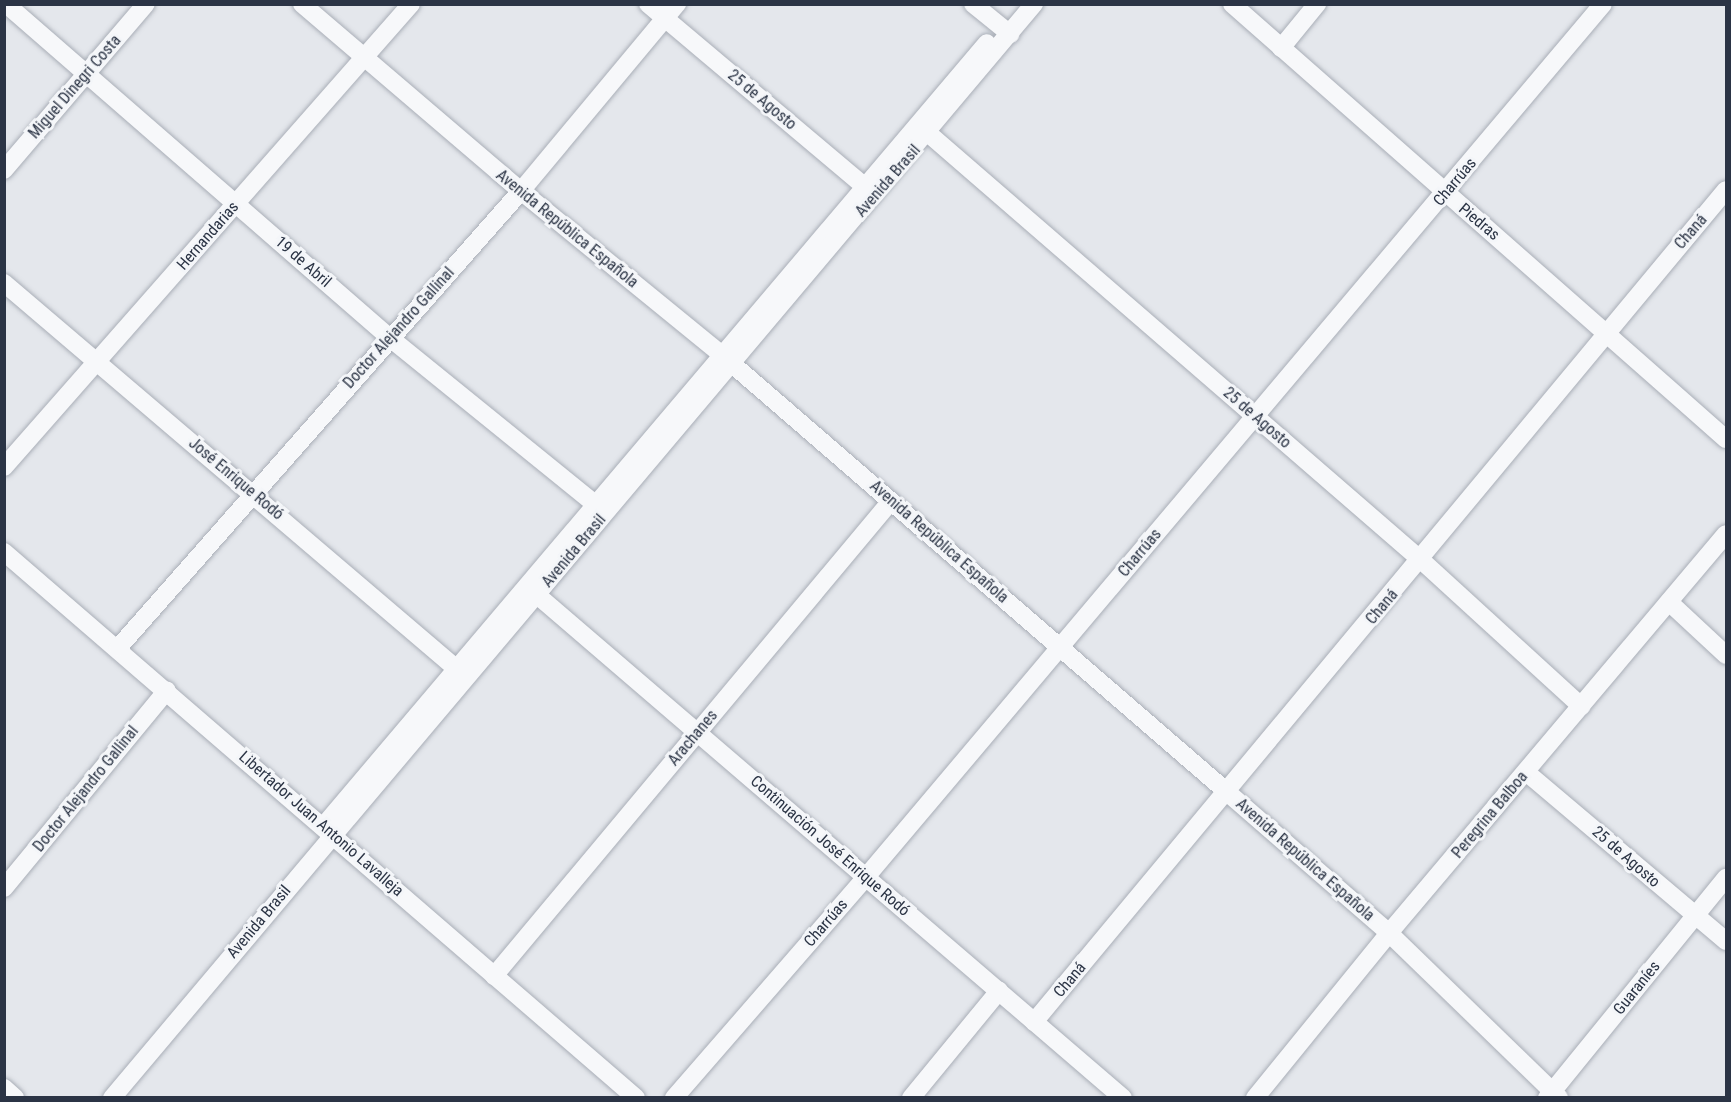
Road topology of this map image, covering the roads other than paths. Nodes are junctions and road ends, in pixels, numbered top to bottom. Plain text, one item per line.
1 (6, 4) edge
2 (146, 4) edge
3 (302, 4) edge
4 (411, 4) edge
5 (648, 4) edge
6 (677, 4) edge
7 (973, 4) edge
8 (1019, 4) edge
9 (1034, 4) edge
10 (1232, 4) edge
11 (1317, 4) edge
12 (1603, 4) edge
13 (665, 19) junction
14 (1005, 30) junction
15 (1281, 48) junction
16 (365, 58) junction
17 (87, 73) junction
18 (929, 134) junction
19 (4, 170) edge
20 (1726, 190) edge
21 (520, 191) junction
22 (870, 191) junction
23 (1445, 194) junction
24 (236, 203) junction
25 (4, 284) edge
26 (1606, 330) junction
27 (390, 338) junction
28 (728, 360) junction
29 (97, 362) junction
30 (1255, 417) junction
31 (1726, 439) edge
32 (4, 467) edge
33 (253, 494) junction
34 (891, 501) junction
35 (600, 508) junction
36 (1726, 534) edge
37 (1421, 560) junction
38 (8, 562) edge
39 (537, 595) junction
40 (1669, 602) junction
41 (1060, 647) junction
42 (118, 648) junction
43 (1726, 655) edge
44 (460, 672) junction
45 (167, 690) junction
46 (1581, 706) junction
47 (698, 733) junction
48 (1526, 772) junction
49 (1227, 792) junction
50 (328, 831) junction
51 (866, 877) junction
52 (1726, 878) edge
53 (4, 888) edge
54 (1695, 917) junction
55 (1389, 933) junction
56 (1726, 941) edge
57 (494, 976) junction
58 (999, 991) junction
59 (1035, 1022) junction
60 (4, 1088) edge
61 (1552, 1096) edge
62 (15, 1098) edge
63 (98, 1098) edge
64 (112, 1098) edge
65 (636, 1098) edge
66 (674, 1098) edge
67 (910, 1098) edge
68 (1123, 1098) edge
69 (1256, 1098) edge

1 - 17 street, 19 de Abril
2 - 17 street, Miguel Dinegri Costa
3 - 16 street, Avenida República Española
4 - 16 street, Hernandarias
5 - 13 street, 25 de Agosto
6 - 13 street, Doctor Alejandro Gallinal
7 - 14 street
8 - 14 street, Avenida Brasil
9 - 14 street, Avenida Brasil
10 - 15 street, Piedras
11 - 15 street
12 - 23 street, Charrúas
13 - 21 street, Doctor Alejandro Gallinal
13 - 22 street, 25 de Agosto
14 - 18 street, Avenida Brasil
14 - 22 street, Avenida Brasil
15 - 23 street, Piedras
16 - 21 street, Avenida República Española
16 - 24 street, Hernandarias
17 - 19 street, Miguel Dinegri Costa
17 - 24 street, 19 de Abril
18 - 22 street, Avenida Brasil
18 - 30 street, 25 de Agosto
20 - 26 street, Chaná
21 - 27 street, Doctor Alejandro Gallinal
21 - 28 street, Avenida República Española
22 - 28 street, Avenida Brasil
23 - 26 street, Piedras
23 - 30 street, Charrúas
24 - 27 street, 19 de Abril
24 - 29 street, Hernandarias
25 - 29 street, José Enrique Rodó
26 - 31 street, Piedras
26 - 37 street, Chaná
27 - 33 street, Doctor Alejandro Gallinal
27 - 35 street, 19 de Abril
28 - 34 street, Avenida República Española
28 - 35 street, Avenida Brasil
29 - 32 street, Hernandarias
29 - 33 street, José Enrique Rodó
30 - 37 street, 25 de Agosto
30 - 41 street, Charrúas
33 - 42 street, Doctor Alejandro Gallinal
33 - 44 street, José Enrique Rodó
34 - 41 street, Avenida República Española
34 - 47 street, Arachanes
35 - 39 street, Avenida Brasil
35 - 44 street, Avenida Brasil
36 - 40 street, Peregrina Balboa
37 - 46 street, 25 de Agosto
37 - 49 street, Chaná
38 - 42 street, Libertador Juan Antonio Lavalleja
39 - 44 street, Avenida Brasil
39 - 47 street, Continuación José Enrique Rodó
40 - 43 street
40 - 46 street, Peregrina Balboa
41 - 49 street, Avenida República Española
41 - 51 street, Charrúas
42 - 45 street, Libertador Juan Antonio Lavalleja
44 - 50 street, Avenida Brasil
45 - 50 street, Libertador Juan Antonio Lavalleja
45 - 53 street, Doctor Alejandro Gallinal
46 - 48 street, Peregrina Balboa
47 - 51 street, Continuación José Enrique Rodó
47 - 57 street, Arachanes
48 - 54 street, 25 de Agosto
48 - 55 street, Peregrina Balboa
49 - 55 street, Avenida República Española
49 - 59 street, Chaná
50 - 57 street, Libertador Juan Antonio Lavalleja
50 - 63 street, Avenida Brasil
50 - 64 street, Avenida Brasil
51 - 58 street, Continuación José Enrique Rodó
51 - 66 street, Charrúas
52 - 54 street, Guaraníes
54 - 56 street, 25 de Agosto
54 - 61 street, Guaraníes
55 - 61 street, Avenida República Española
55 - 69 street, Peregrina Balboa
57 - 65 street, Libertador Juan Antonio Lavalleja
58 - 59 street, Continuación José Enrique Rodó
58 - 67 street
59 - 68 street, Continuación José Enrique Rodó
60 - 62 street

